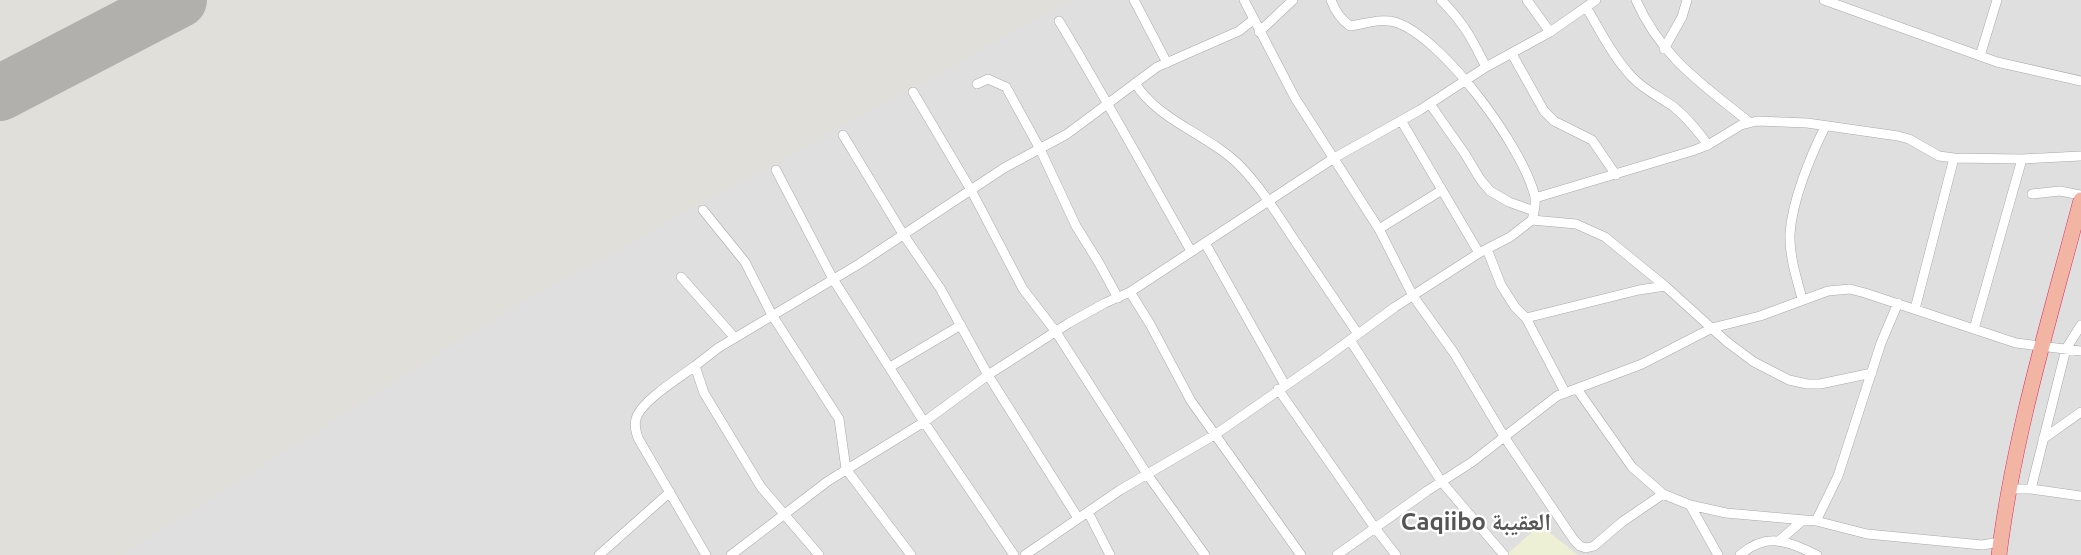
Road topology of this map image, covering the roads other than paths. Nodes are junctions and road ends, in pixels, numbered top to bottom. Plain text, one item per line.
1 (1134, 0) edge
2 (1244, 0) edge
3 (1293, 0) edge
4 (1331, 0) edge
5 (1441, 0) edge
6 (1527, 0) edge
7 (1596, 0) edge
8 (1636, 0) edge
9 (1687, 0) edge
10 (1824, 0) edge
11 (1997, 0) edge
12 (1586, 6) junction
13 (1253, 20) junction
14 (1059, 21) dead end
15 (1259, 32) junction
16 (1550, 32) junction
17 (1664, 49) junction
18 (1512, 54) junction
19 (1980, 56) junction
20 (1167, 63) junction
21 (1486, 67) junction
22 (2081, 81) edge
23 (1465, 82) junction
24 (1135, 83) junction
25 (977, 84) dead end
26 (914, 92) dead end
27 (1109, 104) junction
28 (1430, 104) junction
29 (1401, 122) junction
30 (1749, 122) junction
31 (1825, 127) junction
32 (843, 135) dead end
33 (1708, 145) junction
34 (1040, 149) junction
35 (2081, 156) edge
36 (1334, 158) junction
37 (1954, 158) junction
38 (2022, 159) junction
39 (776, 170) dead end
40 (1616, 175) junction
41 (971, 190) junction
42 (1442, 190) junction
43 (2032, 194) dead end
44 (2081, 195) edge
45 (1535, 198) junction
46 (1267, 200) junction
47 (2081, 200) edge
48 (703, 210) dead end
49 (1533, 215) junction
50 (1380, 229) junction
51 (903, 234) junction
52 (1205, 243) junction
53 (1191, 250) junction
54 (1483, 251) junction
55 (681, 277) dead end
56 (833, 279) junction
57 (1665, 286) junction
58 (1130, 292) junction
59 (1413, 296) junction
60 (1118, 298) junction
61 (1802, 299) junction
62 (1898, 303) junction
63 (1915, 309) junction
64 (772, 315) junction
65 (1526, 318) junction
66 (2081, 325) edge
67 (961, 326) junction
68 (1712, 328) junction
69 (1974, 329) junction
70 (1056, 332) junction
71 (1354, 337) junction
72 (735, 338) junction
73 (2042, 347) junction
74 (2066, 349) junction
75 (2081, 351) edge
76 (695, 366) junction
77 (890, 367) junction
78 (1872, 373) junction
79 (988, 375) junction
80 (1282, 387) junction
81 (1576, 389) junction
82 (1565, 392) junction
83 (2081, 412) edge
84 (924, 422) junction
85 (1216, 434) junction
86 (1505, 438) junction
87 (2043, 439) junction
88 (846, 469) junction
89 (1147, 474) junction
90 (1441, 481) junction
91 (2008, 489) junction
92 (2031, 489) junction
93 (670, 492) junction
94 (1663, 494) junction
95 (2081, 496) edge
96 (1690, 505) junction
97 (1088, 512) junction
98 (784, 515) junction
99 (1078, 518) junction
100 (1803, 520) junction
101 (1816, 521) junction
102 (1375, 528) junction
103 (1780, 540) junction
104 (2000, 548) edge
105 (599, 555) edge
106 (706, 555) edge
107 (731, 555) edge
108 (819, 555) edge
109 (911, 555) edge
110 (1014, 555) edge
111 (1025, 555) edge
112 (1110, 555) edge
113 (1205, 555) edge
114 (1301, 555) edge
115 (1337, 555) edge
116 (1396, 555) edge
117 (1504, 555) edge
118 (1718, 555) edge
119 (1740, 555) edge
120 (1816, 555) edge

1 - 20 street
2 - 13 street
3 - 15 street
4 - 23 street
5 - 21 street
6 - 16 street
7 - 12 street
8 - 17 street
9 - 17 street
10 - 19 street
11 - 19 street
12 - 16 street
12 - 33 street
13 - 15 street
13 - 20 street
14 - 27 street
15 - 36 street
16 - 18 street
17 - 30 street
18 - 21 street
18 - 40 street
19 - 22 street
20 - 24 street
21 - 23 street
23 - 28 street
23 - 45 street
24 - 27 street
24 - 46 street
25 - 34 street
26 - 41 street
27 - 34 street
27 - 53 street
28 - 29 street
28 - 49 street
29 - 36 street
29 - 42 street
30 - 31 street
30 - 33 street
31 - 37 street
31 - 61 street
32 - 51 street
33 - 40 street
34 - 41 street
34 - 60 street
35 - 38 street
36 - 46 street
36 - 50 street
37 - 38 street
37 - 63 street
38 - 69 street
39 - 56 street
40 - 45 street
41 - 51 street
41 - 70 street
42 - 50 street
42 - 54 street
43 - 44 street
45 - 49 street
46 - 52 street
46 - 71 street
47 - 73 highway
48 - 64 street
49 - 54 street
49 - 57 street
50 - 59 street
51 - 56 street
51 - 67 street
52 - 53 street
52 - 80 street
53 - 58 street
54 - 59 street
54 - 65 street
55 - 72 street
56 - 64 street
56 - 77 street
57 - 65 street
57 - 68 street
58 - 60 street
58 - 85 street
59 - 71 street
59 - 86 street
60 - 70 street
61 - 62 street
61 - 68 street
62 - 63 street
62 - 78 street
63 - 69 street
64 - 72 street
64 - 88 street
65 - 82 street
66 - 74 street
67 - 77 street
67 - 79 street
68 - 78 street
68 - 81 street
69 - 73 street
70 - 79 street
70 - 89 street
71 - 80 street
71 - 90 street
72 - 76 street
73 - 74 street
73 - 91 highway
74 - 75 street
74 - 87 street
76 - 93 street
76 - 98 street
77 - 84 street
78 - 101 street
79 - 84 street
79 - 99 street
80 - 85 street
80 - 102 street
81 - 82 street
81 - 94 street
82 - 86 street
83 - 87 street
84 - 88 street
84 - 110 street
85 - 89 street
85 - 114 street
86 - 90 street
86 - 94 street
87 - 92 street
88 - 98 street
88 - 109 street
89 - 97 street
89 - 113 street
90 - 102 street
90 - 117 street
91 - 92 street
91 - 104 highway
92 - 95 street
93 - 105 street
93 - 106 street
94 - 96 street
96 - 100 street
96 - 118 street
97 - 99 street
97 - 112 street
98 - 107 street
98 - 108 street
99 - 111 street
100 - 101 street
100 - 103 street
101 - 104 street
102 - 115 street
102 - 116 street
103 - 119 street
103 - 120 street

